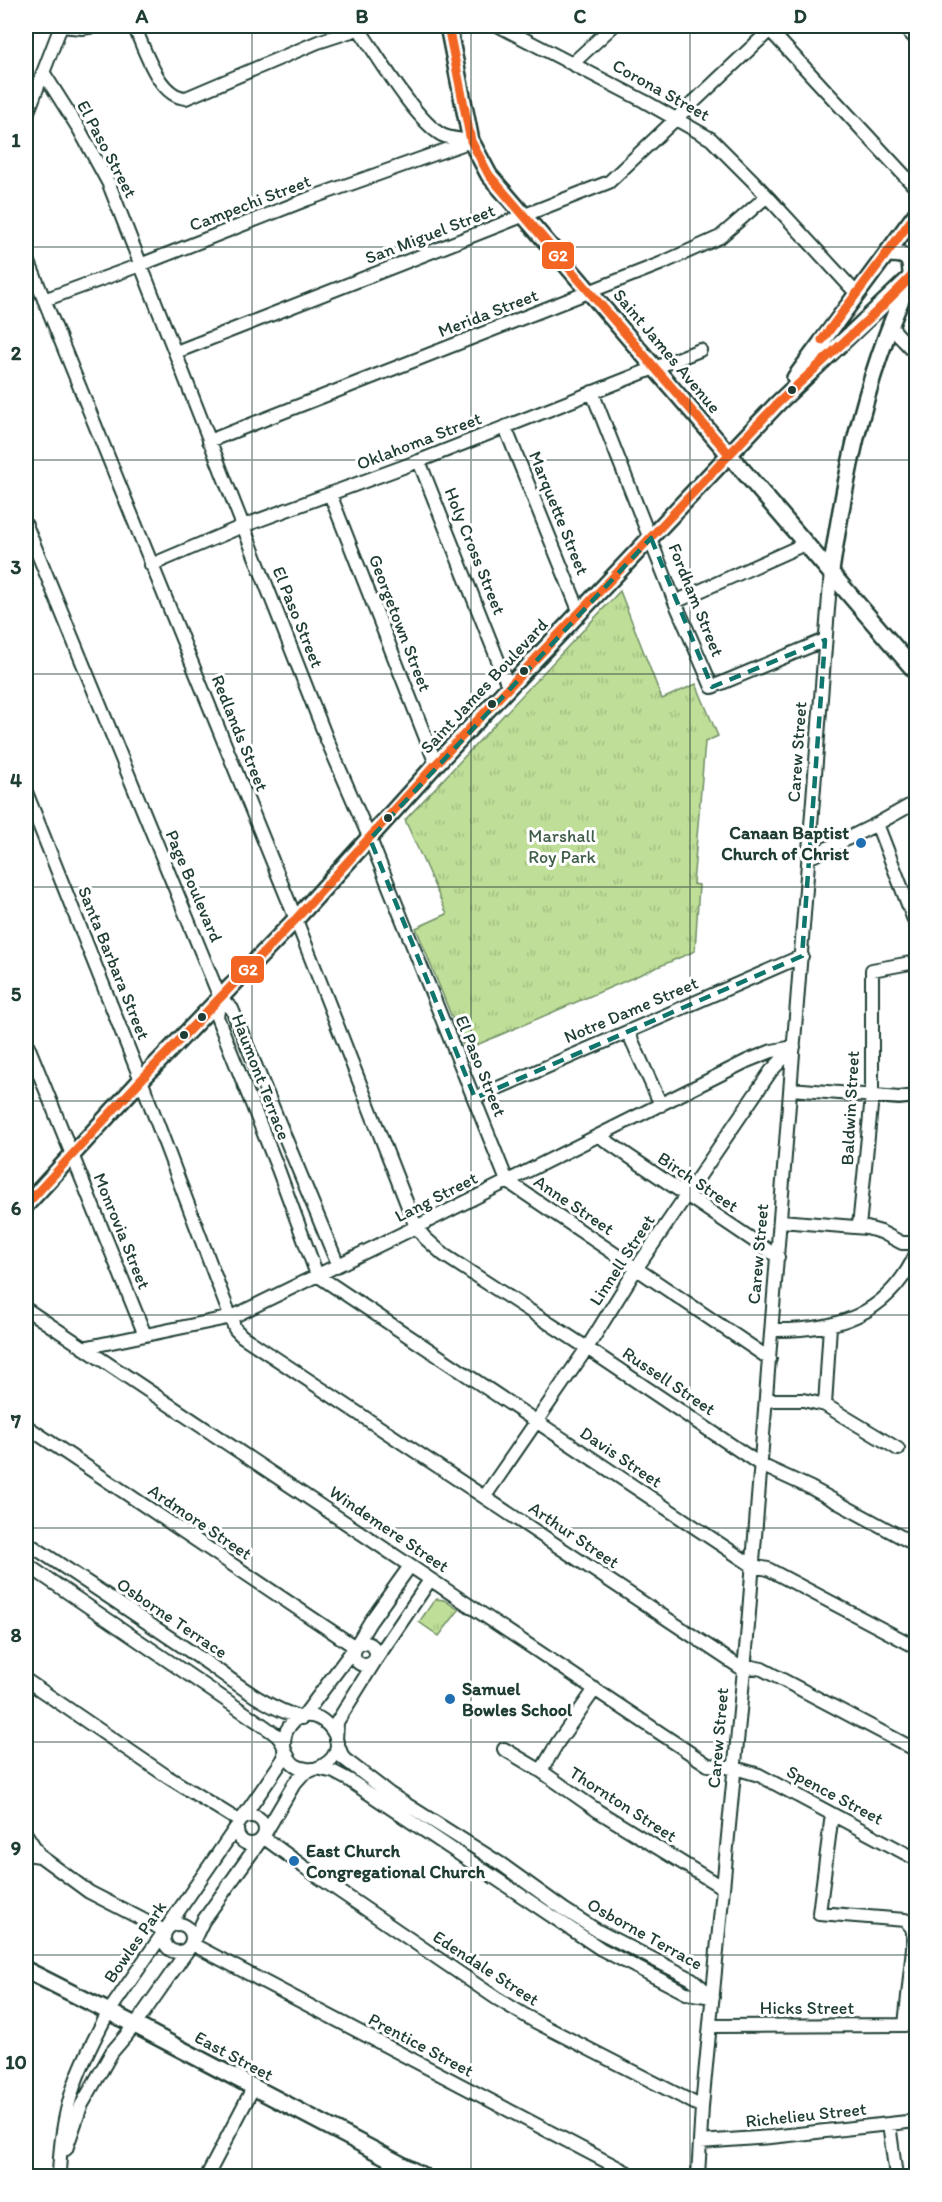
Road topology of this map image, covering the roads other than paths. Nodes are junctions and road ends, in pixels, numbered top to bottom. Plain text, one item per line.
1 (61, 26) edge
2 (95, 26) edge
3 (134, 26) edge
4 (361, 26) edge
5 (448, 26) edge
6 (499, 26) edge
7 (613, 26) edge
8 (903, 26) edge
9 (767, 28) edge
10 (916, 39) edge
11 (573, 63) junction
12 (43, 72) junction
13 (26, 117) edge
14 (677, 119) junction
15 (471, 141) junction
16 (916, 188) edge
17 (767, 196) junction
18 (916, 214) edge
19 (526, 216) junction
20 (887, 254) junction
21 (26, 255) edge
22 (140, 266) junction
23 (914, 272) edge
24 (591, 292) junction
25 (857, 294) junction
26 (44, 300) junction
27 (876, 312) junction
28 (887, 333) junction
29 (700, 350) dead end
30 (176, 352) junction
31 (916, 354) edge
32 (656, 367) junction
33 (592, 392) junction
34 (778, 403) junction
35 (505, 427) junction
36 (209, 441) junction
37 (729, 454) junction
38 (419, 461) junction
39 (330, 494) junction
40 (26, 525) edge
41 (243, 526) junction
42 (651, 537) junction
43 (807, 543) junction
44 (151, 565) junction
45 (831, 571) junction
46 (675, 602) junction
47 (580, 613) junction
48 (825, 640) junction
49 (916, 672) edge
50 (510, 688) junction
51 (436, 764) junction
52 (26, 792) edge
53 (916, 802) edge
54 (877, 824) junction
55 (370, 839) junction
56 (810, 857) junction
57 (296, 919) junction
58 (916, 925) edge
59 (802, 956) junction
60 (916, 962) edge
61 (220, 998) junction
62 (628, 1032) junction
63 (26, 1041) edge
64 (795, 1047) junction
65 (141, 1080) junction
66 (791, 1089) junction
67 (872, 1096) junction
68 (916, 1096) edge
69 (475, 1098) junction
70 (661, 1105) junction
71 (599, 1136) junction
72 (287, 1144) junction
73 (271, 1151) junction
74 (72, 1155) junction
75 (507, 1181) junction
76 (686, 1195) junction
77 (26, 1205) edge
78 (781, 1221) junction
79 (416, 1227) junction
80 (859, 1227) junction
81 (916, 1244) edge
82 (916, 1254) edge
83 (778, 1257) junction
84 (338, 1265) junction
85 (636, 1269) junction
86 (317, 1275) junction
87 (26, 1309) edge
88 (231, 1317) junction
89 (830, 1326) junction
90 (772, 1330) junction
91 (146, 1335) junction
92 (83, 1348) junction
93 (587, 1348) junction
94 (770, 1359) junction
95 (766, 1400) junction
96 (825, 1405) junction
97 (536, 1422) junction
98 (26, 1426) edge
99 (898, 1449) dead end
100 (761, 1465) junction
101 (485, 1496) junction
102 (26, 1542) edge
103 (916, 1545) edge
104 (26, 1564) edge
105 (410, 1566) junction
106 (753, 1566) junction
107 (65, 1568) junction
108 (430, 1580) junction
109 (87, 1582) junction
110 (54, 1583) junction
111 (76, 1597) junction
112 (151, 1625) junction
113 (171, 1639) junction
114 (141, 1641) junction
115 (355, 1647) junction
116 (916, 1647) edge
117 (160, 1655) junction
118 (375, 1660) junction
119 (744, 1670) junction
120 (219, 1671) junction
121 (26, 1680) edge
122 (237, 1684) junction
123 (208, 1688) junction
124 (595, 1689) junction
125 (226, 1700) junction
126 (302, 1718) junction
127 (336, 1740) junction
128 (504, 1749) dead end
129 (284, 1750) junction
130 (916, 1750) edge
131 (317, 1768) junction
132 (735, 1768) junction
133 (541, 1771) junction
134 (832, 1814) junction
135 (239, 1821) junction
136 (26, 1834) edge
137 (263, 1837) junction
138 (26, 1854) edge
139 (40, 1856) junction
140 (916, 1859) edge
141 (723, 1888) junction
142 (165, 1931) junction
143 (192, 1944) junction
144 (26, 1970) edge
145 (713, 1997) junction
146 (108, 2013) junction
147 (135, 2025) junction
148 (710, 2026) junction
149 (253, 2088) junction
150 (702, 2107) junction
151 (916, 2121) edge
152 (889, 2124) junction
153 (700, 2142) junction
154 (59, 2175) edge
155 (207, 2176) edge
156 (423, 2176) edge
157 (634, 2176) edge
158 (698, 2176) edge
159 (896, 2176) edge

1 - 2 street
1 - 12 street
3 - 4 street
4 - 15 street
5 - 15 main road, Saint James Avenue
6 - 11 street, Corona Street
7 - 11 street
8 - 10 street
9 - 14 street, San Miguel Street
9 - 16 street
11 - 14 street, Corona Street
12 - 13 street
12 - 22 street, El Paso Street
14 - 17 street, Corona Street
14 - 19 street, San Miguel Street
15 - 19 main road, Saint James Avenue
15 - 22 street, Campechi Street
17 - 24 street, Merida Street
17 - 25 street, Corona Street
18 - 20 main road
19 - 24 main road, Saint James Avenue
19 - 30 street, San Miguel Street
20 - 23 main road
20 - 25 main road
21 - 26 street, Redlands Street
22 - 26 street, Campechi Street
22 - 30 street, El Paso Street
23 - 27 main road, Saint James Boulevard
23 - 28 main road, Carew Street
24 - 32 main road, Saint James Avenue
24 - 36 street, Merida Street
25 - 27 main road
25 - 34 main road, Saint James Boulevard
26 - 44 street, Redlands Street
27 - 28 main road
27 - 34 main road, Saint James Boulevard
28 - 31 street
28 - 45 main road, Carew Street
29 - 32 street, Oklahoma Street
30 - 36 street, El Paso Street
32 - 33 street, Oklahoma Street
32 - 37 main road, Saint James Avenue
33 - 35 street, Oklahoma Street
33 - 42 street, Fordham Street
34 - 37 main road, Saint James Boulevard
35 - 38 street, Oklahoma Street
35 - 47 street, Marquette Street
36 - 41 street, El Paso Street
37 - 42 main road, Saint James Boulevard
37 - 43 main road, Saint James Avenue
38 - 39 street, Oklahoma Street
38 - 50 street, Holy Cross Street
39 - 41 street, Oklahoma Street
39 - 51 street, Georgetown Street
40 - 61 street, Page Boulevard
41 - 44 street, Oklahoma Street
41 - 55 street, El Paso Street
42 - 46 street, Fordham Street
42 - 47 main road, Saint James Boulevard
43 - 45 main road, Saint James Avenue
43 - 46 street
44 - 57 street, Redlands Street
45 - 48 street, Carew Street
45 - 49 main road, Saint James Avenue
46 - 48 street, Fordham Street
47 - 50 main road, Saint James Boulevard
48 - 56 street, Carew Street
50 - 51 main road, Saint James Boulevard
51 - 55 main road, Saint James Boulevard
52 - 65 street, Santa Barbara Street
53 - 54 street
54 - 56 street
54 - 58 street
55 - 57 main road, Saint James Boulevard
55 - 69 street, El Paso Street
56 - 59 street, Carew Street
57 - 61 main road, Saint James Boulevard
57 - 79 street, Redlands Street
59 - 62 street, Notre Dame Street
59 - 64 street, Carew Street
60 - 67 street, Baldwin Street
61 - 65 main road
61 - 72 street, Haumont Terrace
61 - 73 street, Haumont Terrace
62 - 69 street, Notre Dame Street
62 - 70 street
63 - 74 street, Monrovia Street
64 - 66 street, Carew Street
64 - 70 street, Lang Street
64 - 76 street, Linnell Street
65 - 74 main road
65 - 88 street, Santa Barbara Street
66 - 67 street
66 - 78 street, Carew Street
67 - 68 street
67 - 80 street, Baldwin Street
69 - 75 street, El Paso Street
70 - 71 street, Lang Street
71 - 75 street, Lang Street
71 - 76 street, Birch Street
72 - 73 street
72 - 84 street, Haumont Terrace
73 - 86 street, Haumont Terrace
74 - 77 main road
74 - 91 street, Monrovia Street
75 - 79 street, Lang Street
75 - 85 street, Anne Street
76 - 83 street, Birch Street
76 - 85 street, Linnell Street
78 - 80 street
78 - 83 street, Carew Street
79 - 84 street, Lang Street
79 - 93 street, Russell Street
80 - 81 street
82 - 89 street
83 - 90 street, Carew Street
84 - 86 street, Lang Street
85 - 93 street, Linnell Street
85 - 94 street, Anne Street
86 - 88 street, Lang Street
86 - 97 street, Davis Street
87 - 92 street, Windemere Street
88 - 91 street, Lang Street
88 - 101 street, Arthur Street
89 - 90 street
89 - 96 street
90 - 94 street, Carew Street
91 - 92 street, Lang Street
92 - 105 street, Windemere Street
93 - 97 street, Linnell Street
93 - 100 street, Russell Street
94 - 95 street, Carew Street
95 - 96 street
95 - 100 street, Carew Street
96 - 99 street
97 - 101 street, Linnell Street
97 - 106 street, Davis Street
98 - 115 street, Ardmore Street
100 - 103 street, Russell Street
100 - 106 street, Carew Street
101 - 119 street, Arthur Street
102 - 107 street, Osborne Terrace
104 - 110 street, Osborne Terrace
105 - 108 street, Windemere Street
105 - 115 street, Bowles Park
106 - 116 street, Davis Street
106 - 119 street, Carew Street
107 - 109 street, Osborne Terrace
107 - 110 street
108 - 118 street, Bowles Park
108 - 124 street, Windemere Street
109 - 111 street
109 - 112 street, Osborne Terrace
110 - 111 street, Osborne Terrace
111 - 114 street, Osborne Terrace
112 - 113 street, Osborne Terrace
112 - 114 street
113 - 117 street
113 - 120 street, Osborne Terrace
114 - 117 street, Osborne Terrace
115 - 118 street, Ardmore Street
115 - 126 street, Bowles Park
117 - 123 street, Osborne Terrace
118 - 127 street, Bowles Park
119 - 130 street, Arthur Street
119 - 132 street, Carew Street
120 - 122 street, Osborne Terrace
120 - 123 street
121 - 135 street, Edendale Street
122 - 125 street
122 - 126 street, Osborne Terrace
123 - 125 street, Osborne Terrace
124 - 132 street, Windemere Street
124 - 133 street
125 - 129 street, Osborne Terrace
126 - 127 street
126 - 129 street, Bowles Park
127 - 131 street, Bowles Park
127 - 145 street, Osborne Terrace
128 - 133 street, Thornton Street
129 - 131 street
129 - 135 street, Bowles Park
131 - 137 street, Bowles Park
131 - 145 street, Osborne Terrace
132 - 134 street, Spence Street
132 - 141 street, Carew Street
133 - 141 street, Thornton Street
134 - 140 street, Spence Street
134 - 148 street, Hicks Street
135 - 137 street, Edendale Street
135 - 137 street
135 - 142 street, Bowles Park
136 - 139 street
137 - 143 street, Bowles Park
137 - 150 street, Edendale Street
138 - 139 street
139 - 142 street
141 - 145 street, Carew Street
142 - 143 street, Prentice Street
142 - 143 street
142 - 146 street, Bowles Park
143 - 147 street, Bowles Park
143 - 157 street, Prentice Street
144 - 146 main road, East Street
145 - 148 street, Carew Street
146 - 147 main road, East Street
146 - 154 street, Bowles Park
147 - 149 main road, East Street
147 - 154 street, Bowles Park
148 - 150 street, Carew Street
149 - 155 street
149 - 156 main road, East Street
150 - 153 street, Carew Street
151 - 152 street, Richelieu Street
152 - 153 street, Richelieu Street
152 - 159 street
153 - 158 street, Carew Street

